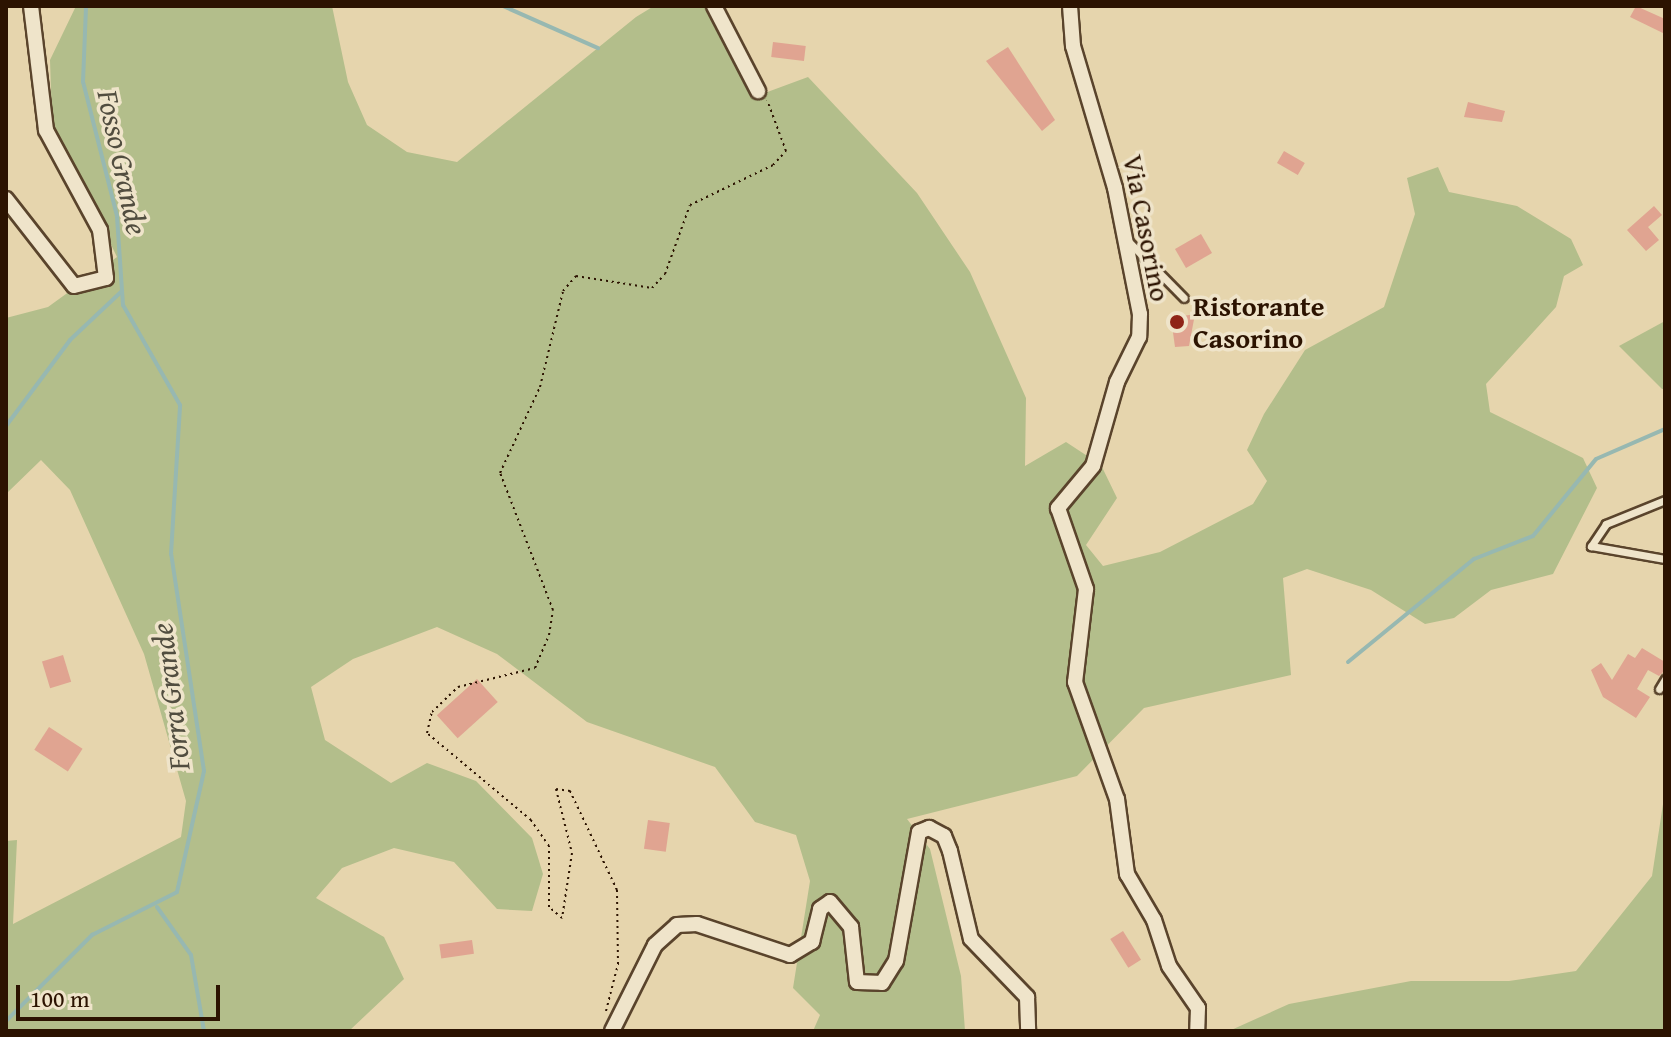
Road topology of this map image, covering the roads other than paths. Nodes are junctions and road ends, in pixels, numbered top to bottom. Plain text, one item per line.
1 (31, 6) edge
2 (714, 6) edge
3 (1070, 6) edge
4 (758, 91) road end
5 (6, 199) edge
6 (1126, 238) junction
7 (1184, 298) dead end
8 (1665, 500) edge
9 (1665, 559) edge
10 (1665, 679) edge
11 (1659, 689) dead end
12 (610, 1024) edge
13 (1028, 1031) edge
14 (1197, 1031) edge

1 - 5 street
2 - 4 street
3 - 6 street, Via Casorino
6 - 7 lane
6 - 14 street, Via Casorino
8 - 9 lane
10 - 11 lane
12 - 13 street

